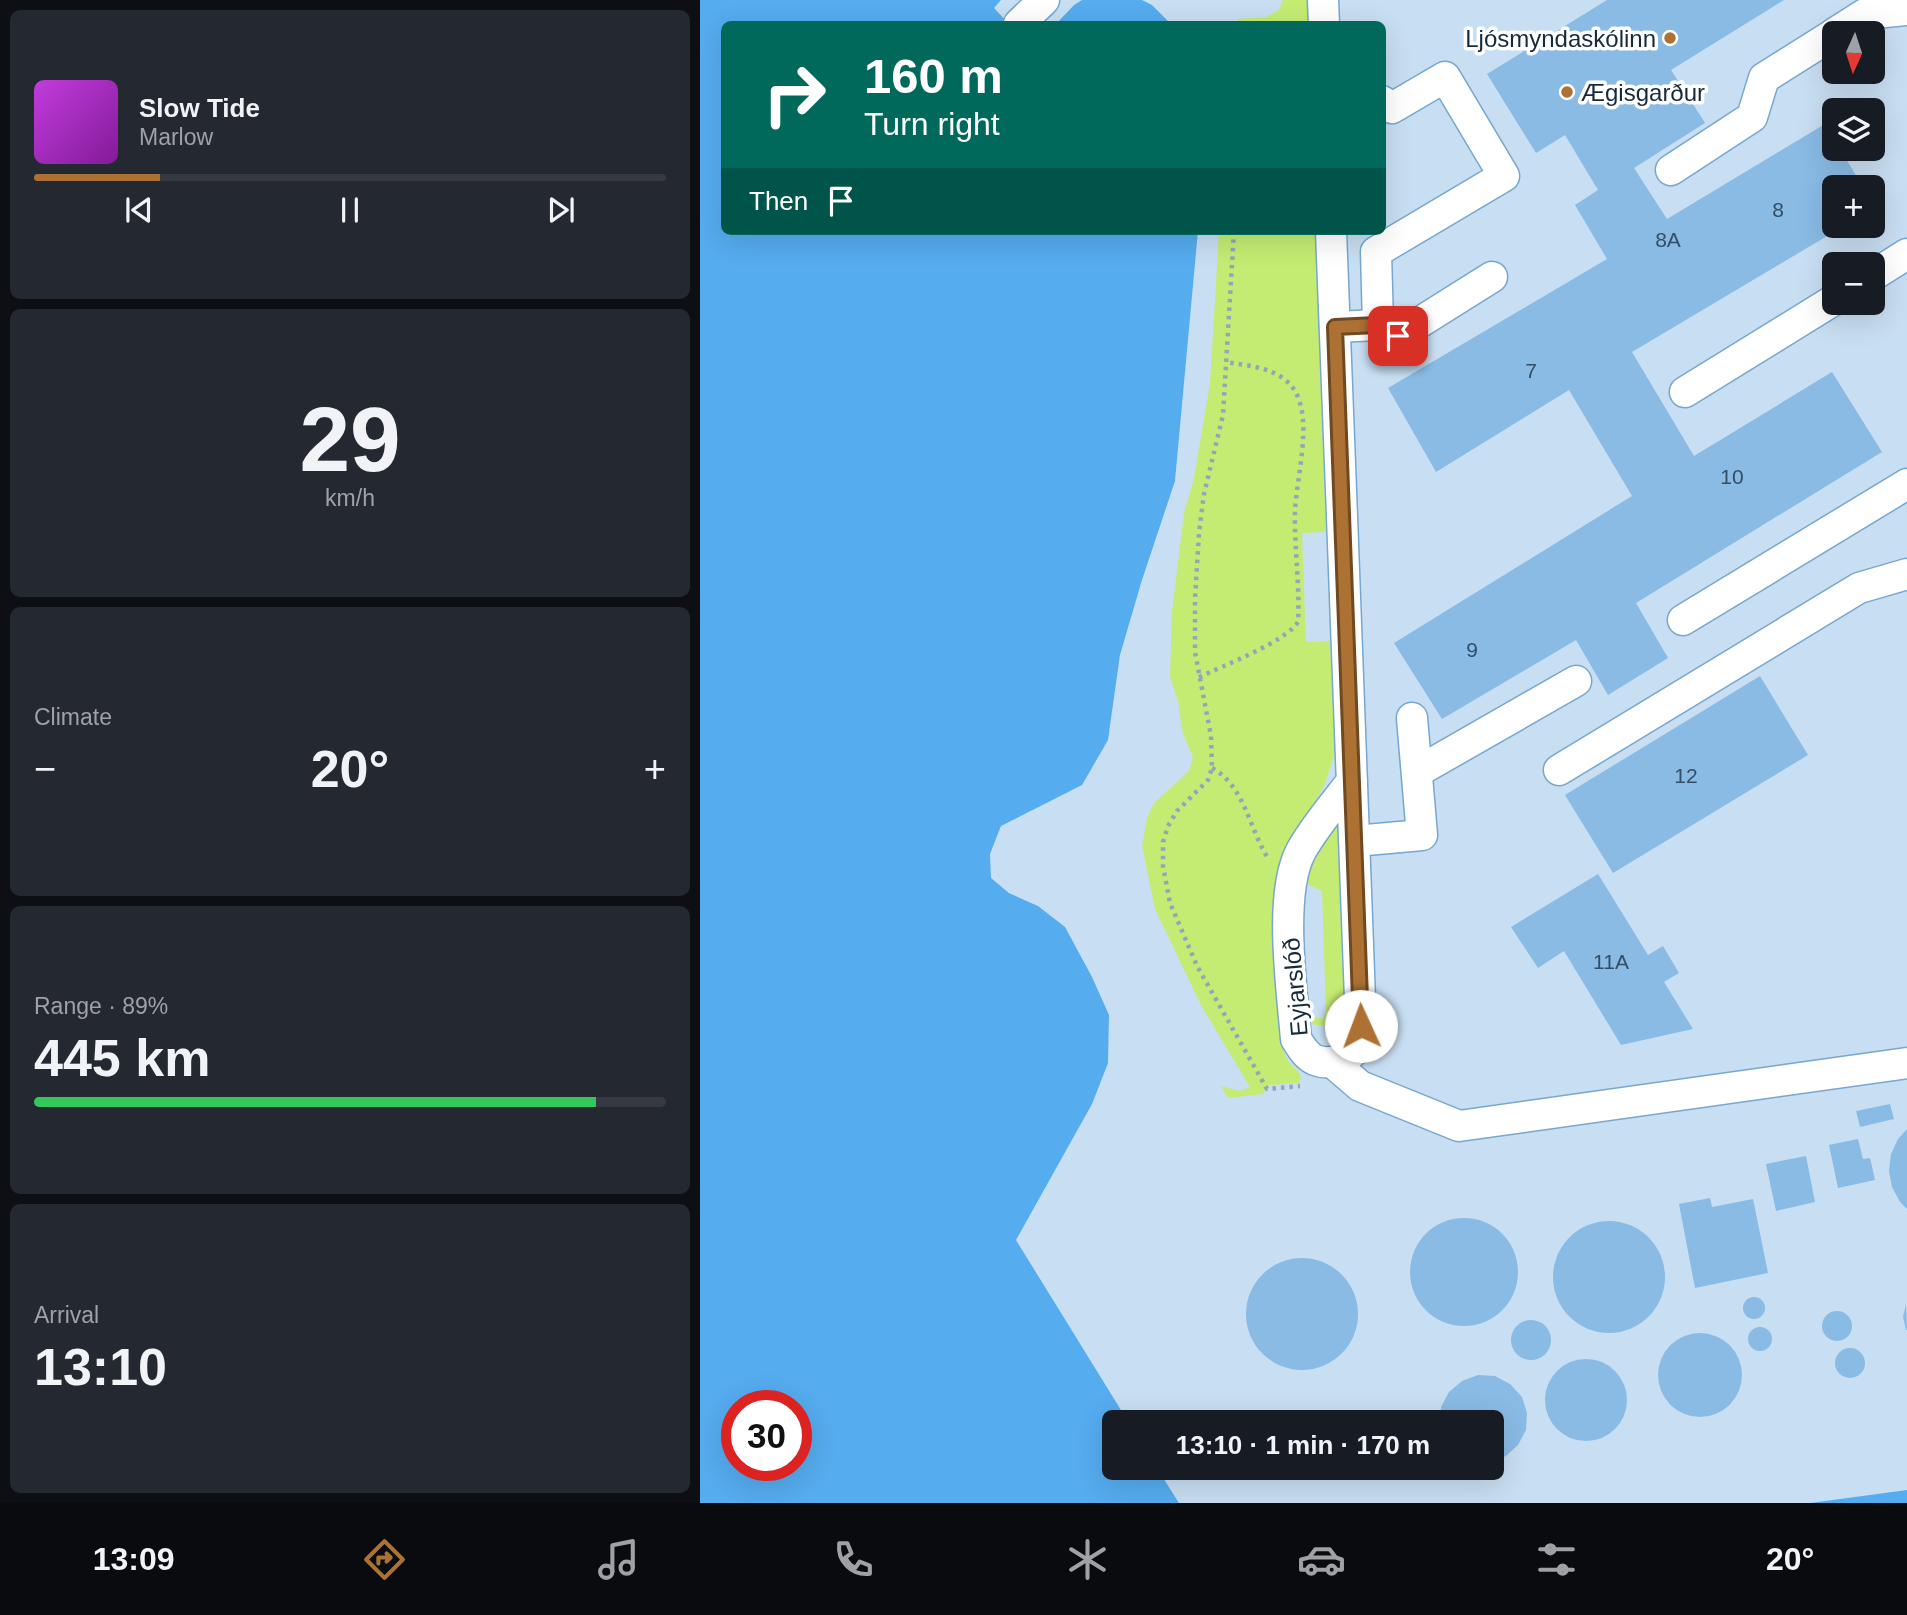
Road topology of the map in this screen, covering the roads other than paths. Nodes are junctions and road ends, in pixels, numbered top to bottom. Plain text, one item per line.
1 (1044, 0) edge
2 (1324, 0) edge
3 (1907, 10) edge
4 (1022, 21) edge
5 (1324, 21) edge
6 (1854, 21) edge
7 (1822, 42) edge
8 (1386, 104) edge
9 (1671, 170) dead end
10 (1331, 235) edge
11 (1907, 254) edge
12 (1885, 268) edge
13 (1492, 277) dead end
14 (1822, 307) edge
15 (1377, 325) junction
16 (1335, 327) junction
17 (1685, 392) dead end
18 (1907, 484) edge
19 (1907, 574) edge
20 (1683, 620) dead end
21 (1576, 681) dead end
22 (1412, 718) dead end
23 (1559, 770) dead end
24 (1417, 772) junction
25 (1352, 781) junction
26 (1354, 841) junction
27 (1332, 1062) junction
28 (1907, 1063) edge

1 - 4 street
2 - 5 street
3 - 6 street
7 - 9 street
8 - 15 street
10 - 16 street, Eyjarslóð
11 - 12 street
13 - 15 street
14 - 17 street
15 - 16 street
16 - 25 street, Eyjarslóð
18 - 20 street
19 - 23 street
21 - 24 street
22 - 24 street
24 - 26 street
25 - 26 street, Eyjarslóð
25 - 27 street, Eyjarslóð
26 - 27 street, Eyjarslóð
27 - 28 street

